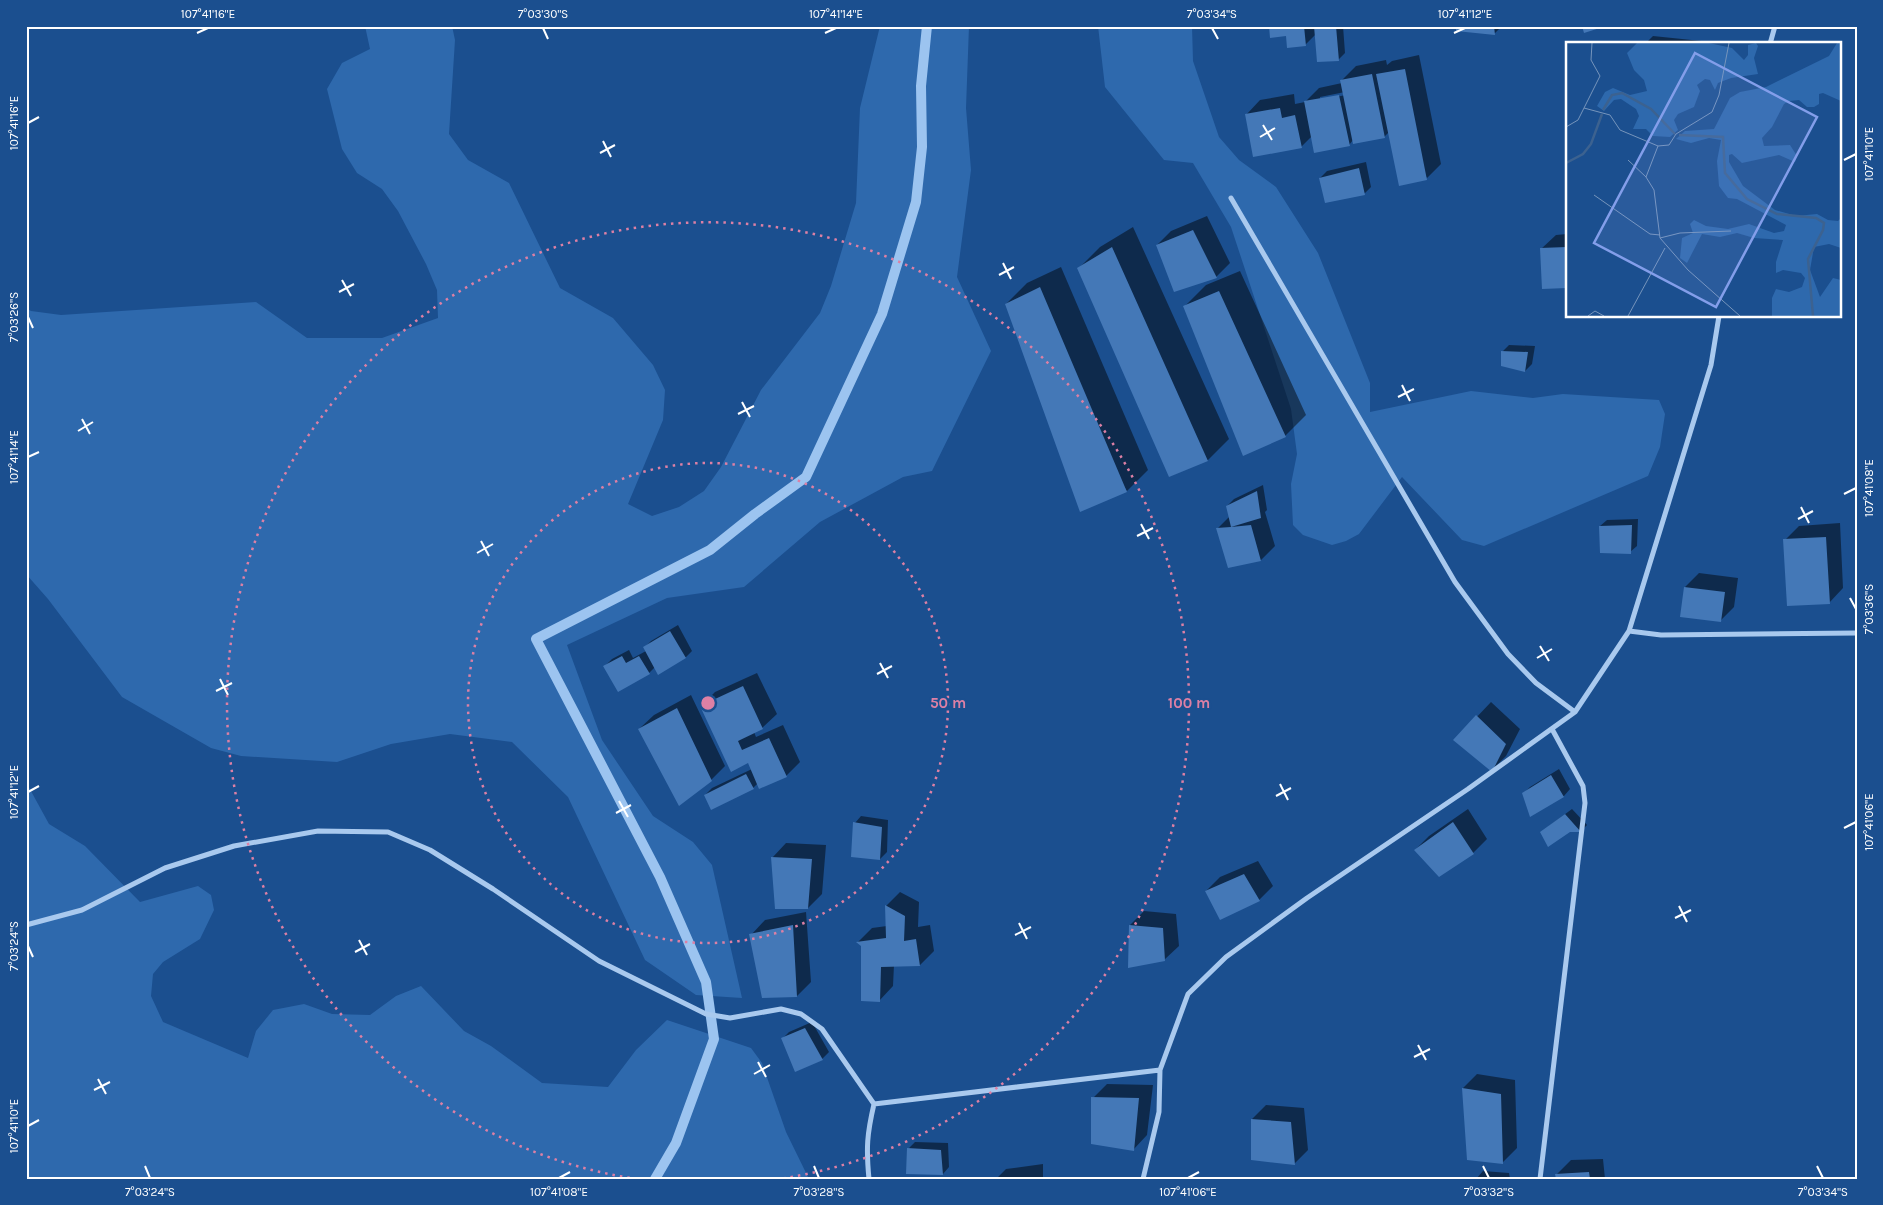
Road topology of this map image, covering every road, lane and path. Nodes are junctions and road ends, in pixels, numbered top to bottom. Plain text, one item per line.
1 (1775, 26) edge
2 (1771, 42) edge
3 (1231, 198) dead end
4 (1720, 318) edge
5 (1628, 631) junction
6 (1857, 633) edge
7 (1575, 712) junction
8 (1552, 728) junction
9 (26, 925) edge
10 (1160, 1070) junction
11 (874, 1104) junction
12 (869, 1179) edge
13 (1143, 1179) edge
14 (1540, 1179) edge

1 - 2 street
3 - 7 street
4 - 5 street
5 - 6 street
5 - 7 street
7 - 8 street
8 - 10 street
8 - 14 street
9 - 11 street
10 - 11 street
10 - 13 street
11 - 12 street

